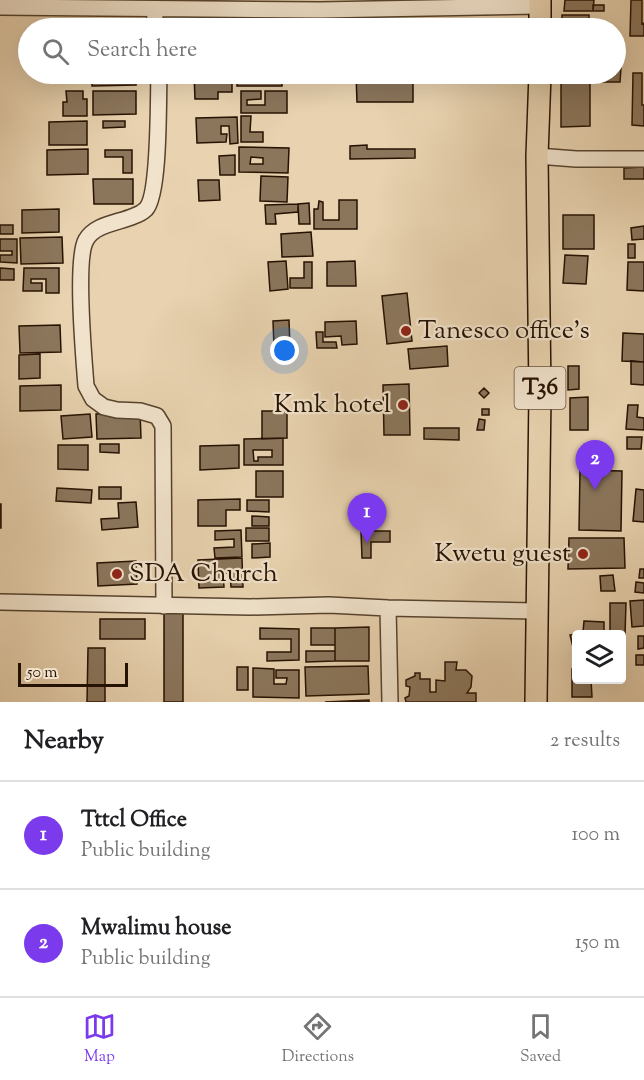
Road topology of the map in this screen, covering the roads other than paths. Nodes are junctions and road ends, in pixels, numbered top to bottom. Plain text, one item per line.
1 (540, 3) edge
2 (88, 4) edge
3 (0, 7) edge
4 (154, 9) junction
5 (155, 18) edge
6 (159, 84) edge
7 (540, 84) edge
8 (537, 156) junction
9 (644, 159) edge
10 (0, 602) edge
11 (164, 606) junction
12 (388, 608) junction
13 (537, 611) junction
14 (390, 702) edge
15 (536, 702) edge

1 - 4 street
2 - 3 street
2 - 4 street
4 - 5 street
6 - 11 street
7 - 8 highway, T36
8 - 9 street
8 - 13 highway, T36
10 - 11 street
11 - 12 street
12 - 13 street
12 - 14 street
13 - 15 highway, T36

